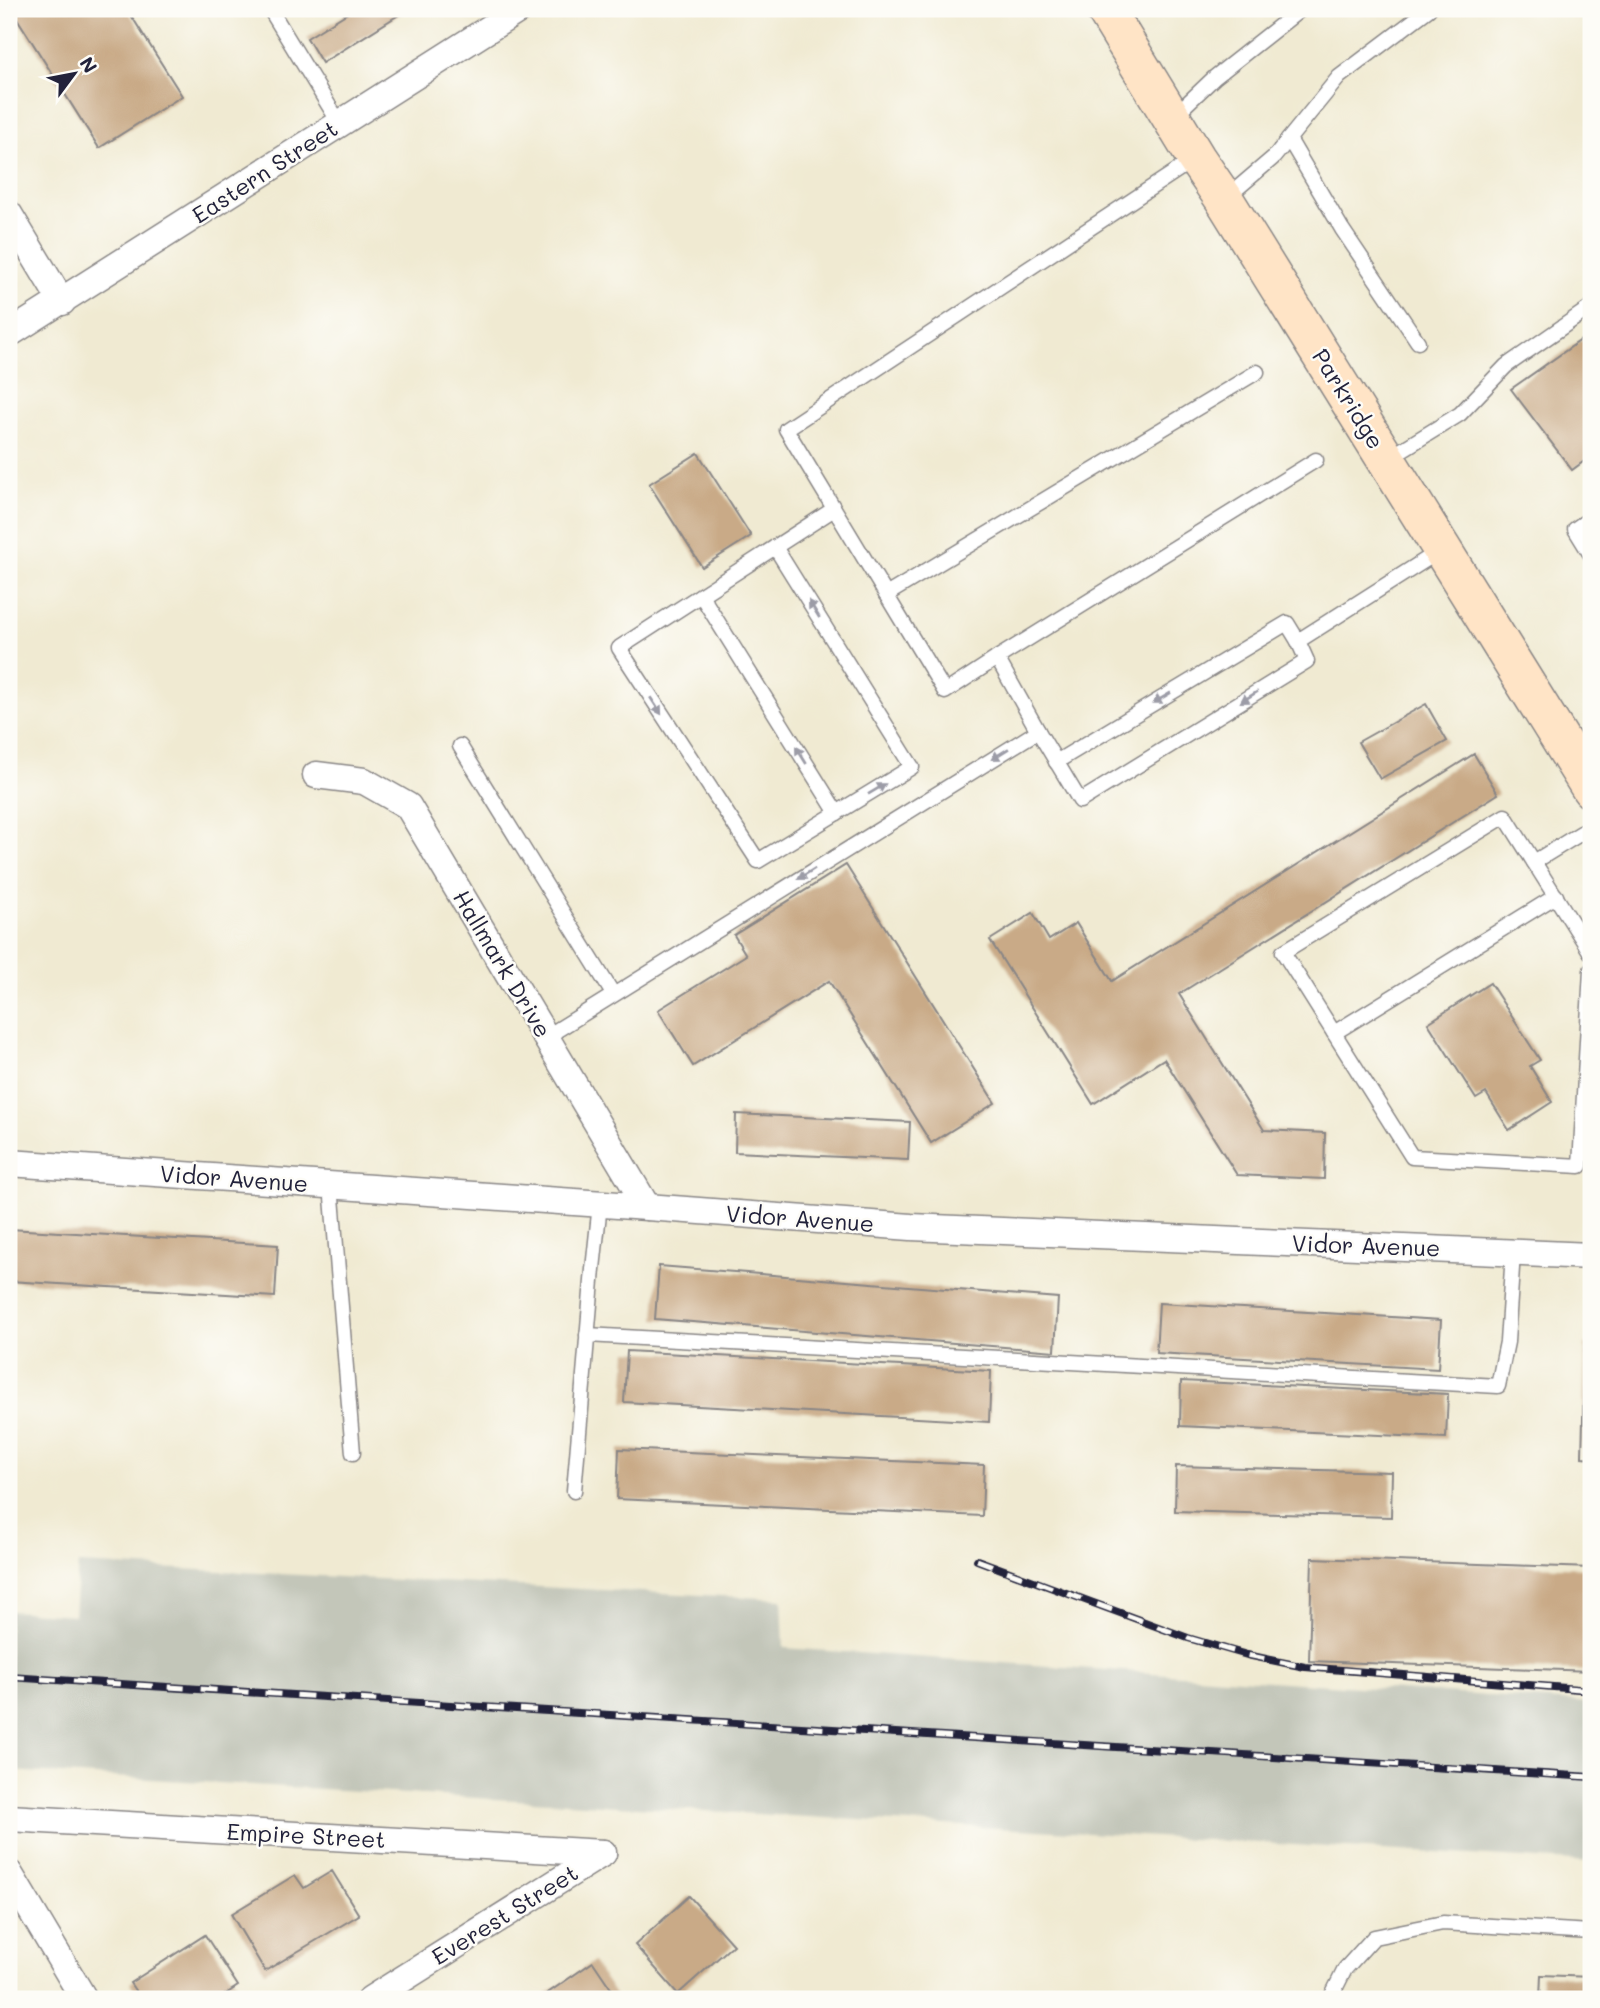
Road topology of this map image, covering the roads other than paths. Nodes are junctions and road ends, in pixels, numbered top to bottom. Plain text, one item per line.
1 (270, 9) edge
2 (520, 9) edge
3 (1105, 9) edge
4 (1301, 9) edge
5 (1429, 9) edge
6 (1173, 117) junction
7 (340, 124) junction
8 (1289, 139) junction
9 (1196, 158) junction
10 (1224, 199) junction
11 (9, 214) edge
12 (62, 302) junction
13 (1591, 307) edge
14 (9, 334) edge
15 (1418, 342) dead end
16 (1257, 372) dead end
17 (1316, 460) dead end
18 (1386, 460) junction
19 (834, 509) junction
20 (1591, 518) edge
21 (775, 547) junction
22 (1442, 549) junction
23 (1591, 555) edge
24 (701, 595) junction
25 (886, 595) junction
26 (1298, 641) junction
27 (997, 658) junction
28 (1038, 730) junction
29 (460, 746) dead end
30 (1056, 762) junction
31 (316, 775) dead end
32 (1591, 789) edge
33 (837, 813) junction
34 (1591, 827) edge
35 (1534, 862) junction
36 (1556, 896) junction
37 (1591, 953) edge
38 (1591, 970) edge
39 (614, 994) junction
40 (1334, 1033) junction
41 (546, 1037) junction
42 (9, 1163) edge
43 (331, 1185) junction
44 (600, 1204) junction
45 (647, 1207) junction
46 (1513, 1253) junction
47 (1591, 1256) edge
48 (587, 1335) junction
49 (353, 1453) dead end
50 (574, 1491) dead end
51 (9, 1818) edge
52 (603, 1853) joint
53 (9, 1873) edge
54 (1591, 1932) edge
55 (84, 1999) edge
56 (371, 1999) edge
57 (1330, 1999) edge

1 - 7 lane
2 - 7 street, Eastern Street
3 - 6 street, Parkridge
4 - 6 lane
5 - 8 lane
6 - 9 street, Parkridge
7 - 12 street, Eastern Street
8 - 10 lane
8 - 15 lane
9 - 10 street, Parkridge
9 - 19 lane
10 - 18 street, Parkridge
11 - 12 street
12 - 14 street, Eastern Street
13 - 18 lane
16 - 25 lane
17 - 27 lane
18 - 22 street, Parkridge
19 - 21 lane
19 - 25 lane
20 - 23 lane
21 - 24 lane
33 -> 21 lane
22 - 26 lane
22 - 32 street, Parkridge
33 -> 24 lane
24 -> 33 lane
25 - 27 lane
26 -> 30 lane
26 -> 30 lane
27 - 28 lane
28 - 30 lane
28 -> 39 lane
29 - 39 lane
31 - 41 street, Hallmark Drive
34 - 35 lane
35 - 36 lane
35 - 40 lane
36 - 37 lane
36 - 40 lane
38 - 40 lane
39 - 41 lane
41 - 45 street, Hallmark Drive
42 - 43 street, Vidor Avenue
43 - 44 street, Vidor Avenue
43 - 49 lane
44 - 45 street, Vidor Avenue
44 - 48 lane
45 - 46 street, Vidor Avenue
46 - 47 street, Vidor Avenue
46 - 48 lane
48 - 50 lane
51 - 52 street, Empire Street
52 - 56 street, Everest Street
53 - 55 street
54 - 57 lane

